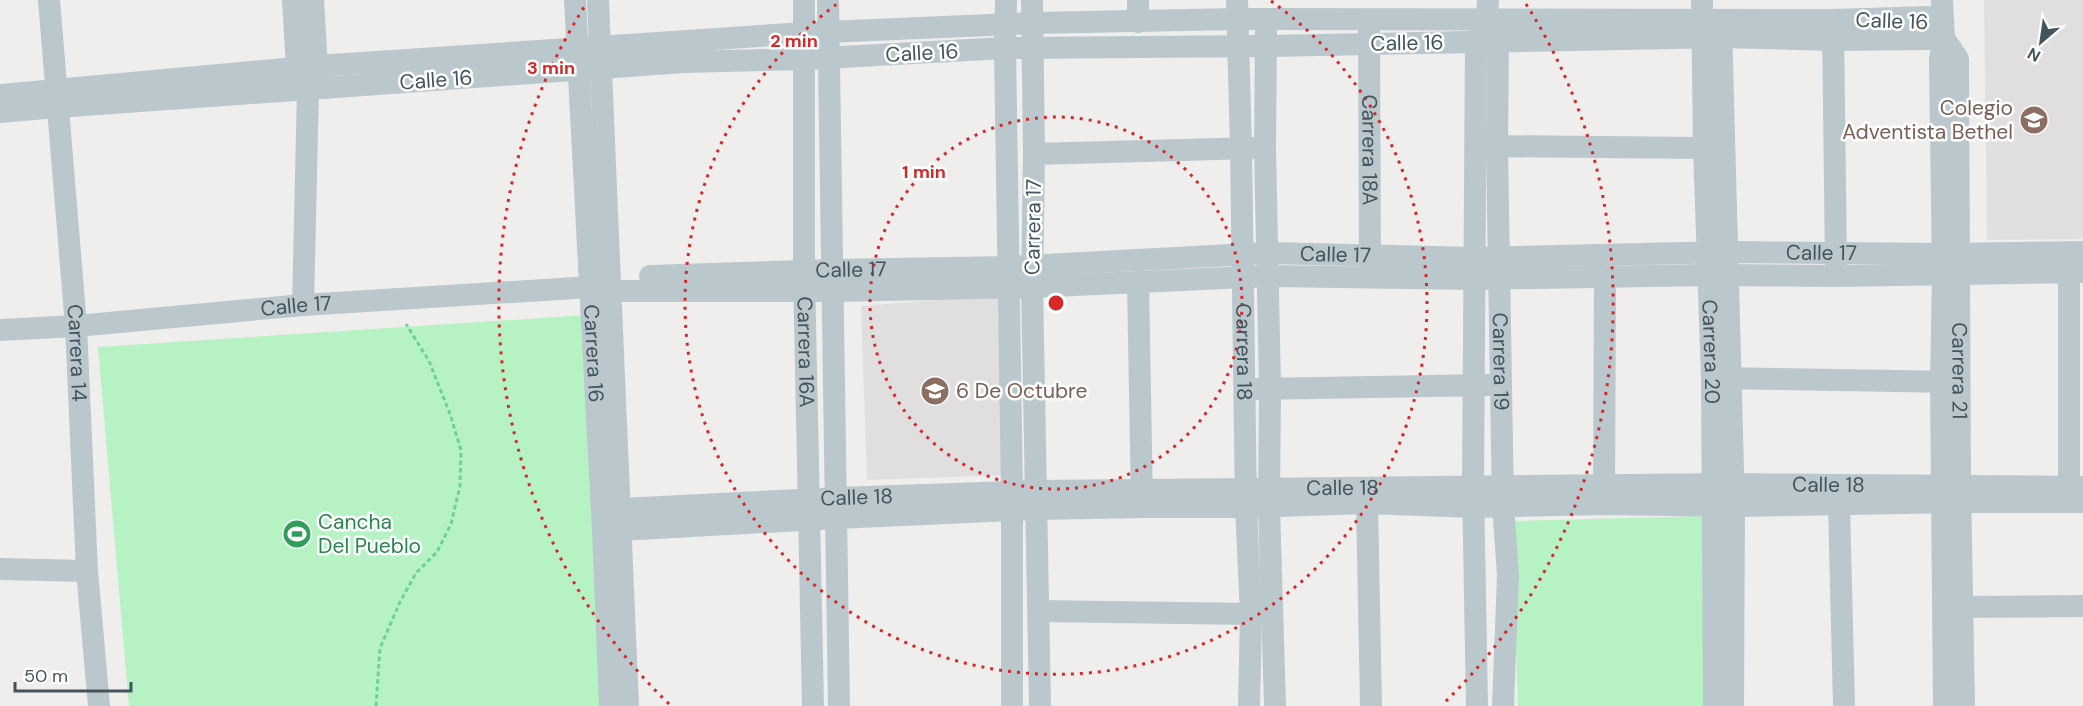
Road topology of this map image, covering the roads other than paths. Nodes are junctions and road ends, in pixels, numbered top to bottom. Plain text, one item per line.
1 (49, 0) edge
2 (293, 0) edge
3 (313, 0) edge
4 (575, 0) edge
5 (598, 0) edge
6 (804, 0) edge
7 (828, 0) edge
8 (1006, 0) edge
9 (1032, 0) edge
10 (1942, 0) edge
11 (1237, 10) edge
12 (1487, 10) edge
13 (1599, 10) edge
14 (1138, 11) edge
15 (1266, 20) junction
16 (1368, 21) junction
17 (1033, 23) junction
18 (1710, 23) edge
19 (1005, 25) junction
20 (1833, 30) junction
21 (1944, 31) junction
22 (829, 32) junction
23 (804, 33) junction
24 (1487, 41) junction
25 (1370, 44) junction
26 (1239, 46) junction
27 (1267, 46) junction
28 (1005, 48) junction
29 (1033, 48) junction
30 (600, 57) junction
31 (829, 57) junction
32 (577, 59) junction
33 (805, 59) junction
34 (307, 67) junction
35 (308, 89) junction
36 (0, 95) edge
37 (56, 98) junction
38 (0, 112) edge
39 (1486, 146) junction
40 (1242, 148) junction
41 (1265, 148) junction
42 (1704, 148) junction
43 (1034, 154) junction
44 (2083, 252) edge
45 (1268, 253) junction
46 (1718, 264) junction
47 (1836, 264) junction
48 (1950, 264) junction
49 (1243, 266) junction
50 (1370, 268) junction
51 (1500, 268) junction
52 (1474, 269) junction
53 (2076, 272) edge
54 (1033, 276) junction
55 (1268, 276) junction
56 (1009, 277) junction
57 (1605, 277) junction
58 (832, 281) junction
59 (804, 282) junction
60 (1138, 282) junction
61 (604, 285) junction
62 (303, 305) junction
63 (76, 326) junction
64 (0, 330) edge
65 (1721, 378) junction
66 (1950, 382) junction
67 (1502, 384) junction
68 (1475, 385) junction
69 (1270, 387) junction
70 (1245, 390) junction
71 (1951, 493) junction
72 (1604, 494) junction
73 (1503, 495) junction
74 (1722, 495) junction
75 (2076, 495) edge
76 (1474, 496) junction
77 (1142, 498) junction
78 (1257, 498) junction
79 (1036, 500) junction
80 (1012, 502) junction
81 (1367, 503) junction
82 (1839, 505) junction
83 (837, 508) junction
84 (809, 510) junction
85 (611, 521) junction
86 (0, 569) edge
87 (87, 571) junction
88 (2083, 606) edge
89 (1962, 607) junction
90 (1039, 611) junction
91 (1251, 614) junction
92 (99, 706) edge
93 (610, 706) edge
94 (628, 706) edge
95 (813, 706) edge
96 (839, 706) edge
97 (1012, 706) edge
98 (1040, 706) edge
99 (1249, 706) edge
100 (1275, 706) edge
101 (1371, 706) edge
102 (1477, 706) edge
103 (1503, 706) edge
104 (1714, 706) edge
105 (1733, 706) edge
106 (1844, 706) edge
107 (1944, 706) edge
108 (1964, 706) edge

1 - 37 street, Carrera 14
2 - 34 street
3 - 34 street
4 - 32 street, Carrera 16
5 - 30 street, Carrera 16
6 - 23 street, Carrera 16A
7 - 22 street, Carrera 16A
8 - 19 street, Carrera 17
9 - 17 street, Carrera 17
10 - 21 street, Carrera 21
11 - 14 street, Calle 16
11 - 15 street, Calle 16
11 - 26 street, Carrera 18
12 - 13 street, Calle 16
12 - 16 street, Calle 16
12 - 24 street, Carrera 19
13 - 18 street, Calle 16
14 - 17 street, Calle 16
15 - 16 street, Calle 16
15 - 27 street, Carrera 18
16 - 25 street, Carrera 18A
17 - 19 street, Calle 16
17 - 29 street, Carrera 17
18 - 20 street, Calle 16
18 - 24 street, Calle 16
18 - 42 street, Carrera 20
18 - 46 street, Carrera 20
19 - 22 street, Calle 16
19 - 28 street, Carrera 17
20 - 21 street, Calle 16
20 - 47 street
21 - 48 street, Carrera 21
22 - 23 street, Calle 16
22 - 31 street, Carrera 16A
23 - 30 street, Calle 16
23 - 33 street, Carrera 16A
24 - 25 street, Calle 16
24 - 39 street, Carrera 19
25 - 27 street, Calle 16
25 - 50 street, Carrera 18A
26 - 27 street, Calle 16
26 - 29 street, Calle 16
26 - 40 street, Carrera 18
27 - 41 street, Carrera 18
28 - 29 street, Calle 16
28 - 31 street, Calle 16
28 - 56 street, Carrera 17
29 - 43 street, Carrera 17
30 - 32 street, Calle 16
30 - 33 street, Calle 16
30 - 61 street, Carrera 16
31 - 33 street, Calle 16
31 - 58 street, Carrera 16A
32 - 34 street, Calle 16
32 - 35 street, Calle 16
32 - 61 street, Carrera 16
33 - 59 street, Carrera 16A
34 - 35 street
34 - 37 street, Calle 16
35 - 37 street, Calle 16
35 - 62 street
36 - 37 street, Calle 16
37 - 38 street, Calle 16
37 - 63 street, Carrera 14
39 - 42 street
39 - 51 street, Carrera 19
39 - 52 street, Carrera 19
40 - 41 street
40 - 43 street
40 - 49 street, Carrera 18
41 - 45 street, Carrera 18
42 - 46 street, Carrera 20
43 - 54 street, Carrera 17
44 - 48 street, Calle 17
45 - 49 street, Calle 17
45 - 50 street, Calle 17
45 - 55 street, Carrera 18
46 - 47 street, Calle 17
46 - 51 street, Calle 17
46 - 57 street, Calle 17
46 - 65 street, Carrera 20
47 - 48 street, Calle 17
48 - 53 street, Calle 17
48 - 66 street, Carrera 21
49 - 54 street, Calle 17
49 - 55 street, Calle 17
49 - 60 street, Calle 17
49 - 70 street, Carrera 18
50 - 52 street, Calle 17
50 - 55 street, Calle 17
51 - 52 street, Calle 17
51 - 57 street, Calle 17
51 - 67 street, Carrera 19
52 - 68 street, Carrera 19
53 - 75 street
54 - 56 street, Calle 17
54 - 60 street, Calle 17
54 - 79 street, Carrera 17
55 - 69 street, Carrera 18
56 - 58 street, Calle 17
56 - 80 street, Carrera 17
57 - 72 street
58 - 59 street, Calle 17
58 - 83 street, Carrera 16A
59 - 61 street, Calle 17
59 - 84 street, Carrera 16A
60 - 77 street
61 - 62 street, Calle 17
61 - 85 street, Carrera 16
62 - 63 street, Calle 17
63 - 64 street, Calle 17
63 - 87 street, Carrera 14
65 - 66 street
65 - 74 street, Carrera 20
66 - 71 street, Carrera 21
67 - 68 street
67 - 73 street, Carrera 19
68 - 69 street
68 - 76 street, Carrera 19
69 - 70 street
69 - 78 street, Carrera 18
70 - 78 street, Carrera 18
71 - 74 street, Calle 18
71 - 75 street, Calle 18
71 - 82 street, Calle 18
71 - 89 street, Carrera 21
71 - 107 street, Carrera 21
72 - 73 street, Calle 18
72 - 74 street, Calle 18
73 - 76 street, Calle 18
73 - 103 street, Carrera 19
74 - 82 street, Calle 18
74 - 104 street, Carrera 20
74 - 105 street, Carrera 20
76 - 78 street, Calle 18
76 - 81 street, Calle 18
76 - 102 street, Carrera 19
77 - 78 street, Calle 18
77 - 79 street, Calle 18
78 - 81 street, Calle 18
78 - 91 street, Carrera 18
78 - 100 street, Carrera 18
79 - 80 street, Calle 18
79 - 90 street, Carrera 17
80 - 83 street, Calle 18
80 - 97 street, Carrera 17
81 - 101 street
82 - 106 street
83 - 84 street, Calle 18
83 - 96 street, Carrera 16A
84 - 85 street, Calle 18
84 - 95 street, Carrera 16A
85 - 93 street, Carrera 16
85 - 94 street, Carrera 16
86 - 87 street
87 - 92 street, Carrera 14
88 - 89 street
89 - 108 street, Carrera 21
90 - 91 street
90 - 98 street, Carrera 17
91 - 99 street, Carrera 18

